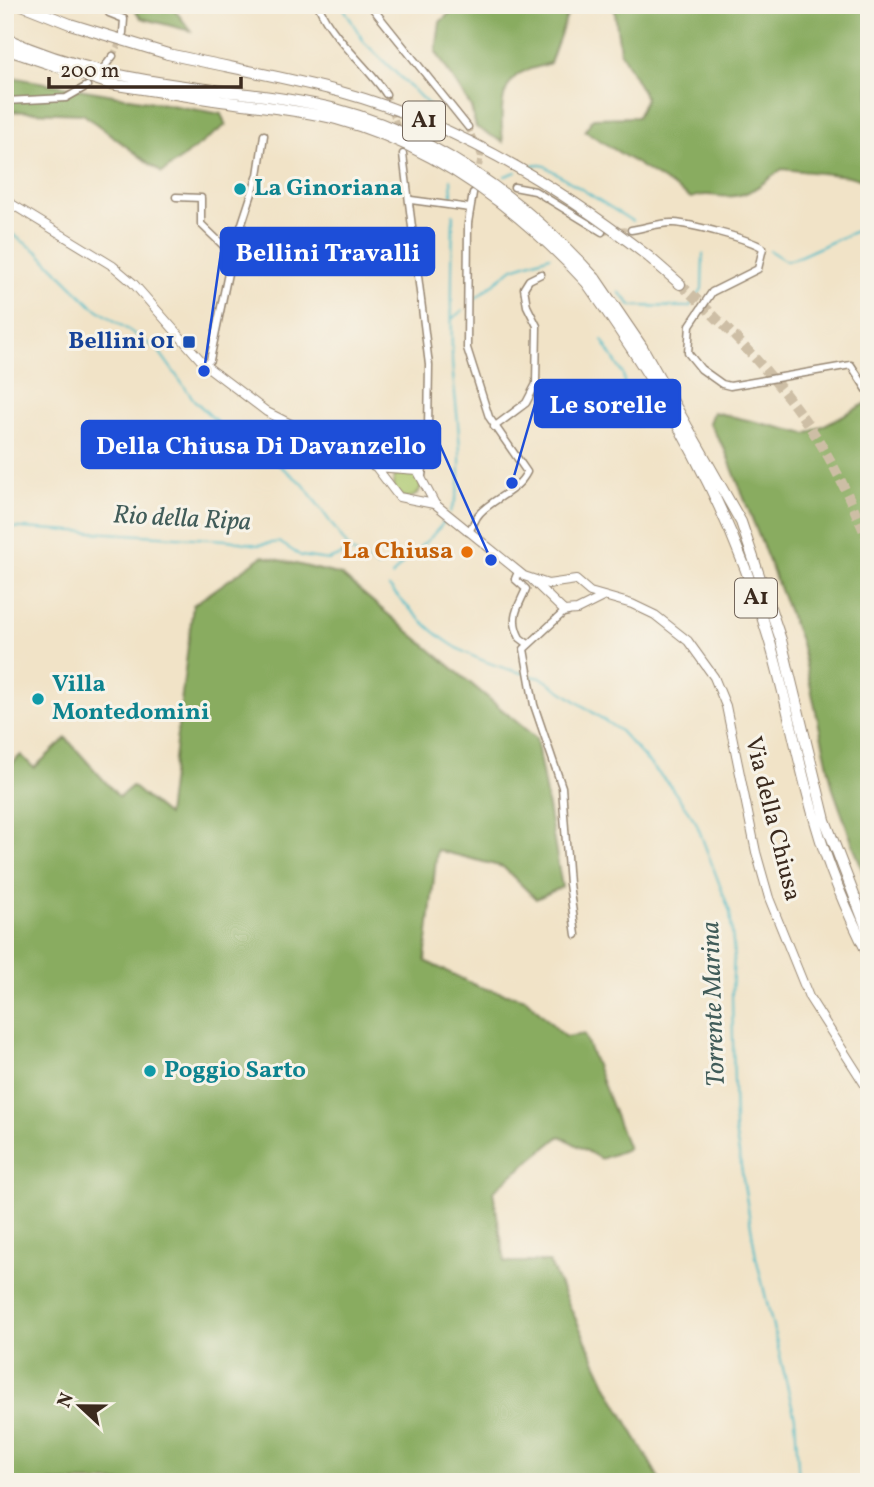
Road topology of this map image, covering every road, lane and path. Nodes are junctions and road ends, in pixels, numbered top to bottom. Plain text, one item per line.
1 (22, 5) edge
2 (112, 5) edge
3 (318, 5) edge
4 (370, 5) edge
5 (123, 33) dead end
6 (5, 38) edge
7 (5, 49) edge
8 (113, 56) tunnel mouth
9 (105, 66) dead end
10 (87, 86) dead end
11 (386, 94) tunnel mouth
12 (215, 95) junction
13 (5, 101) edge
14 (468, 127) tunnel mouth
15 (264, 135) dead end
16 (403, 154) dead end
17 (514, 187) dead end
18 (473, 193) dead end
19 (176, 197) dead end
20 (5, 200) edge
21 (411, 200) junction
22 (470, 208) junction
23 (631, 230) tunnel mouth
24 (602, 232) tunnel mouth
25 (232, 254) junction
26 (541, 274) dead end
27 (681, 284) tunnel mouth
28 (205, 365) junction
29 (869, 393) edge
30 (494, 427) junction
31 (425, 449) junction
32 (376, 467) junction
33 (405, 468) junction
34 (423, 480) junction
35 (392, 487) junction
36 (411, 499) junction
37 (438, 506) junction
38 (468, 531) junction
39 (518, 572) junction
40 (532, 580) junction
41 (559, 583) junction
42 (585, 588) junction
43 (603, 597) junction
44 (556, 604) junction
45 (583, 605) junction
46 (568, 612) junction
47 (556, 619) junction
48 (528, 644) junction
49 (576, 935) dead end
50 (865, 938) edge
51 (869, 957) edge
52 (869, 1091) edge

1 - 27 highway, A1, bridge
2 - 5 street
3 - 11 street
4 - 14 street
6 - 12 highway, A1
7 - 12 highway, A1
8 - 9 street
10 - 13 street
12 - 50 highway, A1, bridge
15 - 25 street
16 - 21 street
17 - 24 street
18 - 22 street
19 - 25 street
20 - 28 main road
21 - 22 street
21 - 31 street
22 - 30 street
23 - 29 street
25 - 28 street
26 - 30 street
28 - 32 main road
30 - 38 street
31 - 33 street
31 - 34 street
32 - 33 main road
32 - 35 main road, Via della Chiusa
33 - 34 main road, Via della Chiusa
33 - 35 main road
34 - 36 main road
34 - 37 main road, Via della Chiusa
35 - 36 main road, Via della Chiusa
36 - 37 main road, Via della Chiusa
37 - 38 main road, Via della Chiusa
38 - 39 main road, Via della Chiusa
39 - 40 main road, Via della Chiusa
39 - 48 street
40 - 41 main road, Via della Chiusa
40 - 44 main road, Via della Chiusa
41 - 42 main road, Via della Chiusa
41 - 44 main road
42 - 43 main road, Via della Chiusa
42 - 45 main road
43 - 45 main road
43 - 52 main road, Via della Chiusa
44 - 46 main road, Via della Chiusa
44 - 47 street
45 - 46 main road
46 - 47 street
47 - 48 street
48 - 49 street
50 - 51 highway, A1

